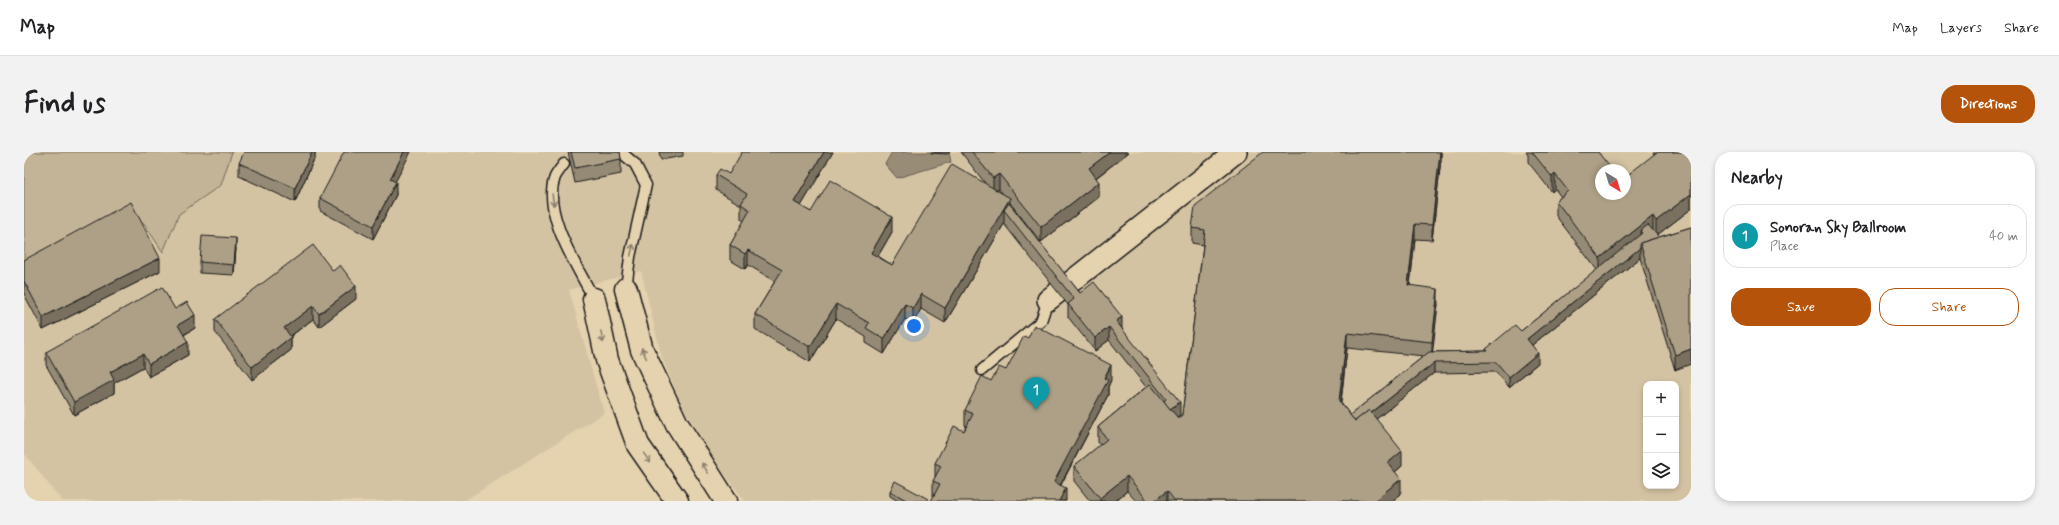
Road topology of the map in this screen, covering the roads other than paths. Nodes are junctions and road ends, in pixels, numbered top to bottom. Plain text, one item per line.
1 (1236, 152) edge
2 (622, 153) edge
3 (564, 164) dead end
4 (626, 289) joint
5 (594, 299) joint
6 (1048, 300) joint
7 (982, 370) dead end
8 (677, 501) edge
9 (726, 501) edge

1 - 6 street
4 -> 2 lane
3 -> 5 lane
9 -> 4 street
5 -> 8 street
6 - 7 lane

